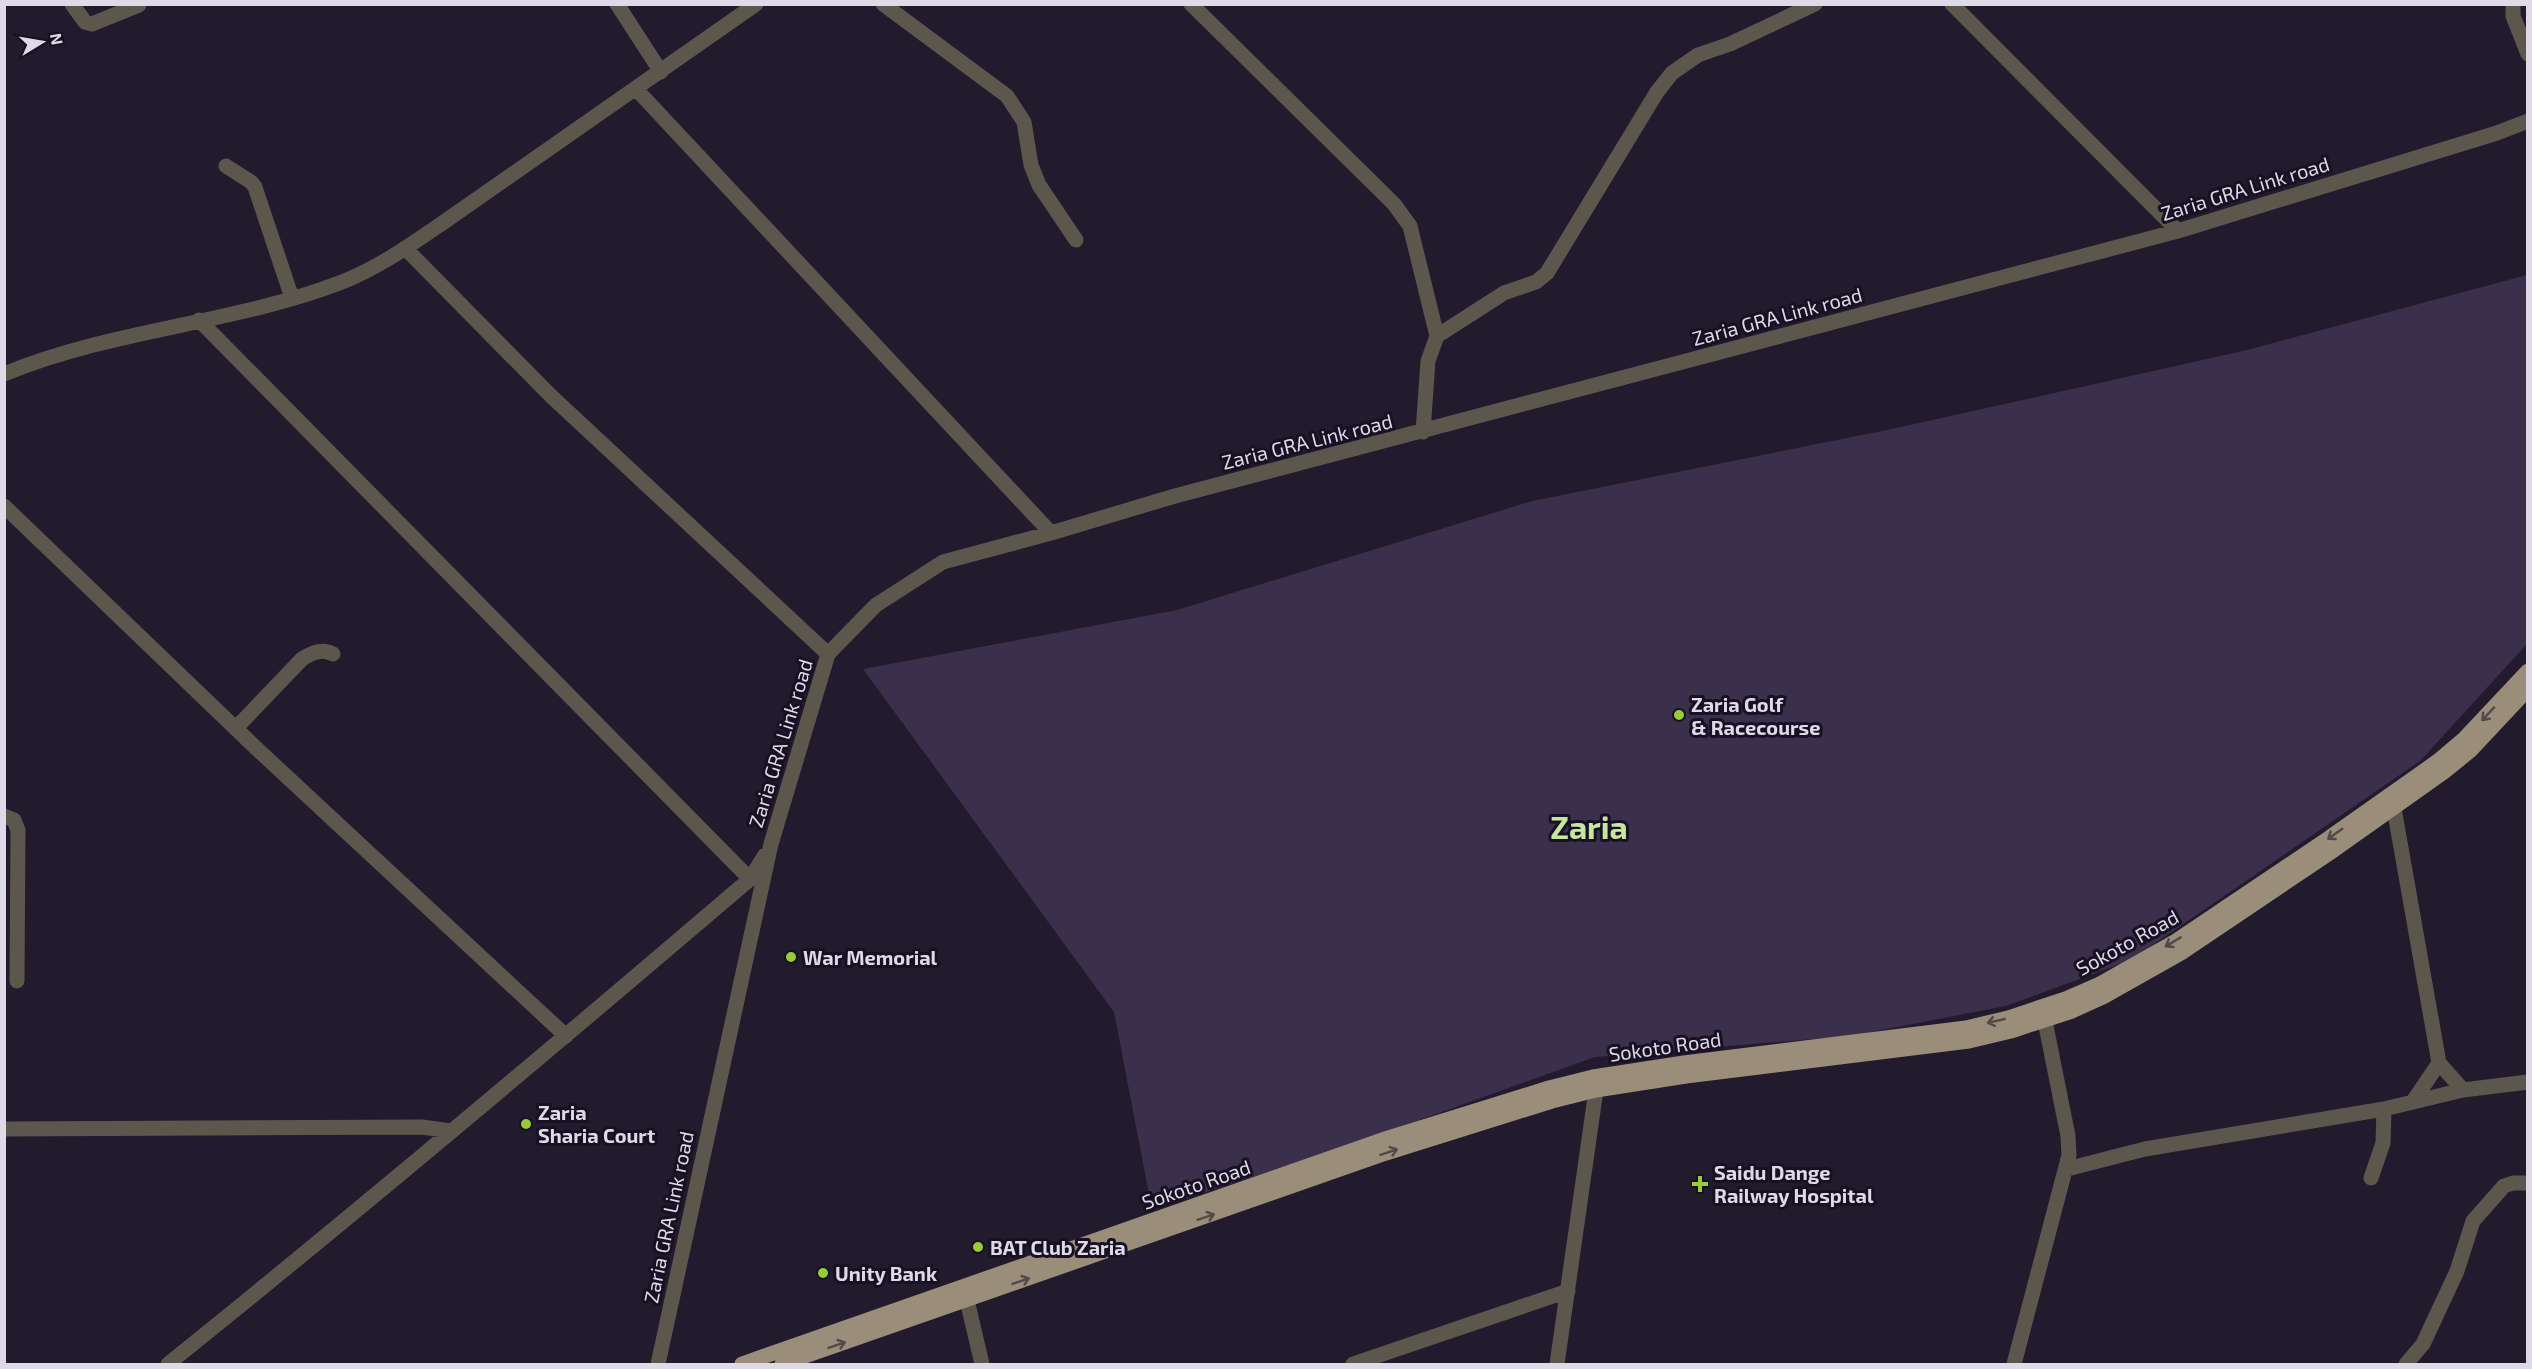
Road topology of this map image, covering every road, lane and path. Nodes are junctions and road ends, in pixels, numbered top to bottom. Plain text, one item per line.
1 (72, 4) edge
2 (617, 4) edge
3 (756, 4) edge
4 (883, 4) edge
5 (1191, 4) edge
6 (1815, 4) edge
7 (2513, 4) edge
8 (139, 5) edge
9 (1952, 5) edge
10 (2528, 54) edge
11 (661, 72) junction
12 (636, 89) junction
13 (2528, 121) edge
14 (226, 166) dead end
15 (2178, 231) junction
16 (1076, 240) dead end
17 (405, 248) junction
18 (292, 298) junction
19 (199, 320) junction
20 (1437, 336) junction
21 (4, 374) edge
22 (1423, 432) junction
23 (4, 506) edge
24 (1051, 533) junction
25 (333, 654) dead end
26 (828, 654) junction
27 (2528, 671) edge
28 (2528, 689) edge
29 (236, 728) junction
30 (2394, 808) junction
31 (4, 816) edge
32 (771, 844) junction
33 (750, 879) junction
34 (17, 981) dead end
35 (2045, 1021) junction
36 (566, 1036) junction
37 (2439, 1064) junction
38 (2528, 1082) edge
39 (1596, 1090) junction
40 (2463, 1090) junction
41 (2415, 1100) junction
42 (2384, 1109) junction
43 (4, 1129) edge
44 (451, 1131) junction
45 (2067, 1169) junction
46 (2371, 1178) dead end
47 (2528, 1183) edge
48 (1568, 1291) junction
49 (967, 1300) junction
50 (168, 1365) edge
51 (658, 1365) edge
52 (742, 1365) edge
53 (782, 1365) edge
54 (982, 1365) edge
55 (1353, 1365) edge
56 (1557, 1365) edge
57 (2014, 1365) edge
58 (2406, 1365) edge

1 - 8 street
2 - 11 street
3 - 11 street
4 - 16 street
5 - 20 street
6 - 20 street
7 - 10 street
9 - 15 street
11 - 12 street
12 - 17 street
12 - 24 street
13 - 15 street, Zaria GRA Link road
14 - 18 street
15 - 22 street, Zaria GRA Link road
17 - 18 street
17 - 26 street
18 - 19 street
19 - 21 street
19 - 33 street
20 - 22 street
22 - 24 street, Zaria GRA Link road
23 - 29 street
24 - 26 street, Zaria GRA Link road
25 - 29 street
26 - 32 street, Zaria GRA Link road
27 -> 52 main road, Sokoto Road
28 - 30 main road, Sokoto Road
29 - 36 street
30 - 35 main road, Sokoto Road
30 - 37 street
31 - 34 street
32 - 33 street
32 - 51 street, Zaria GRA Link road
33 - 36 street
35 - 39 main road, Sokoto Road
35 - 45 street
36 - 44 street
37 - 40 street
37 - 41 street
38 - 40 street
39 - 48 street
49 -> 39 main road, Sokoto Road
40 - 41 street
41 - 42 street
42 - 45 street
42 - 46 street
43 - 44 street
44 - 50 street
45 - 57 street
47 - 58 street
48 - 55 street
48 - 56 street
53 -> 49 main road, Sokoto Road
49 - 54 street

